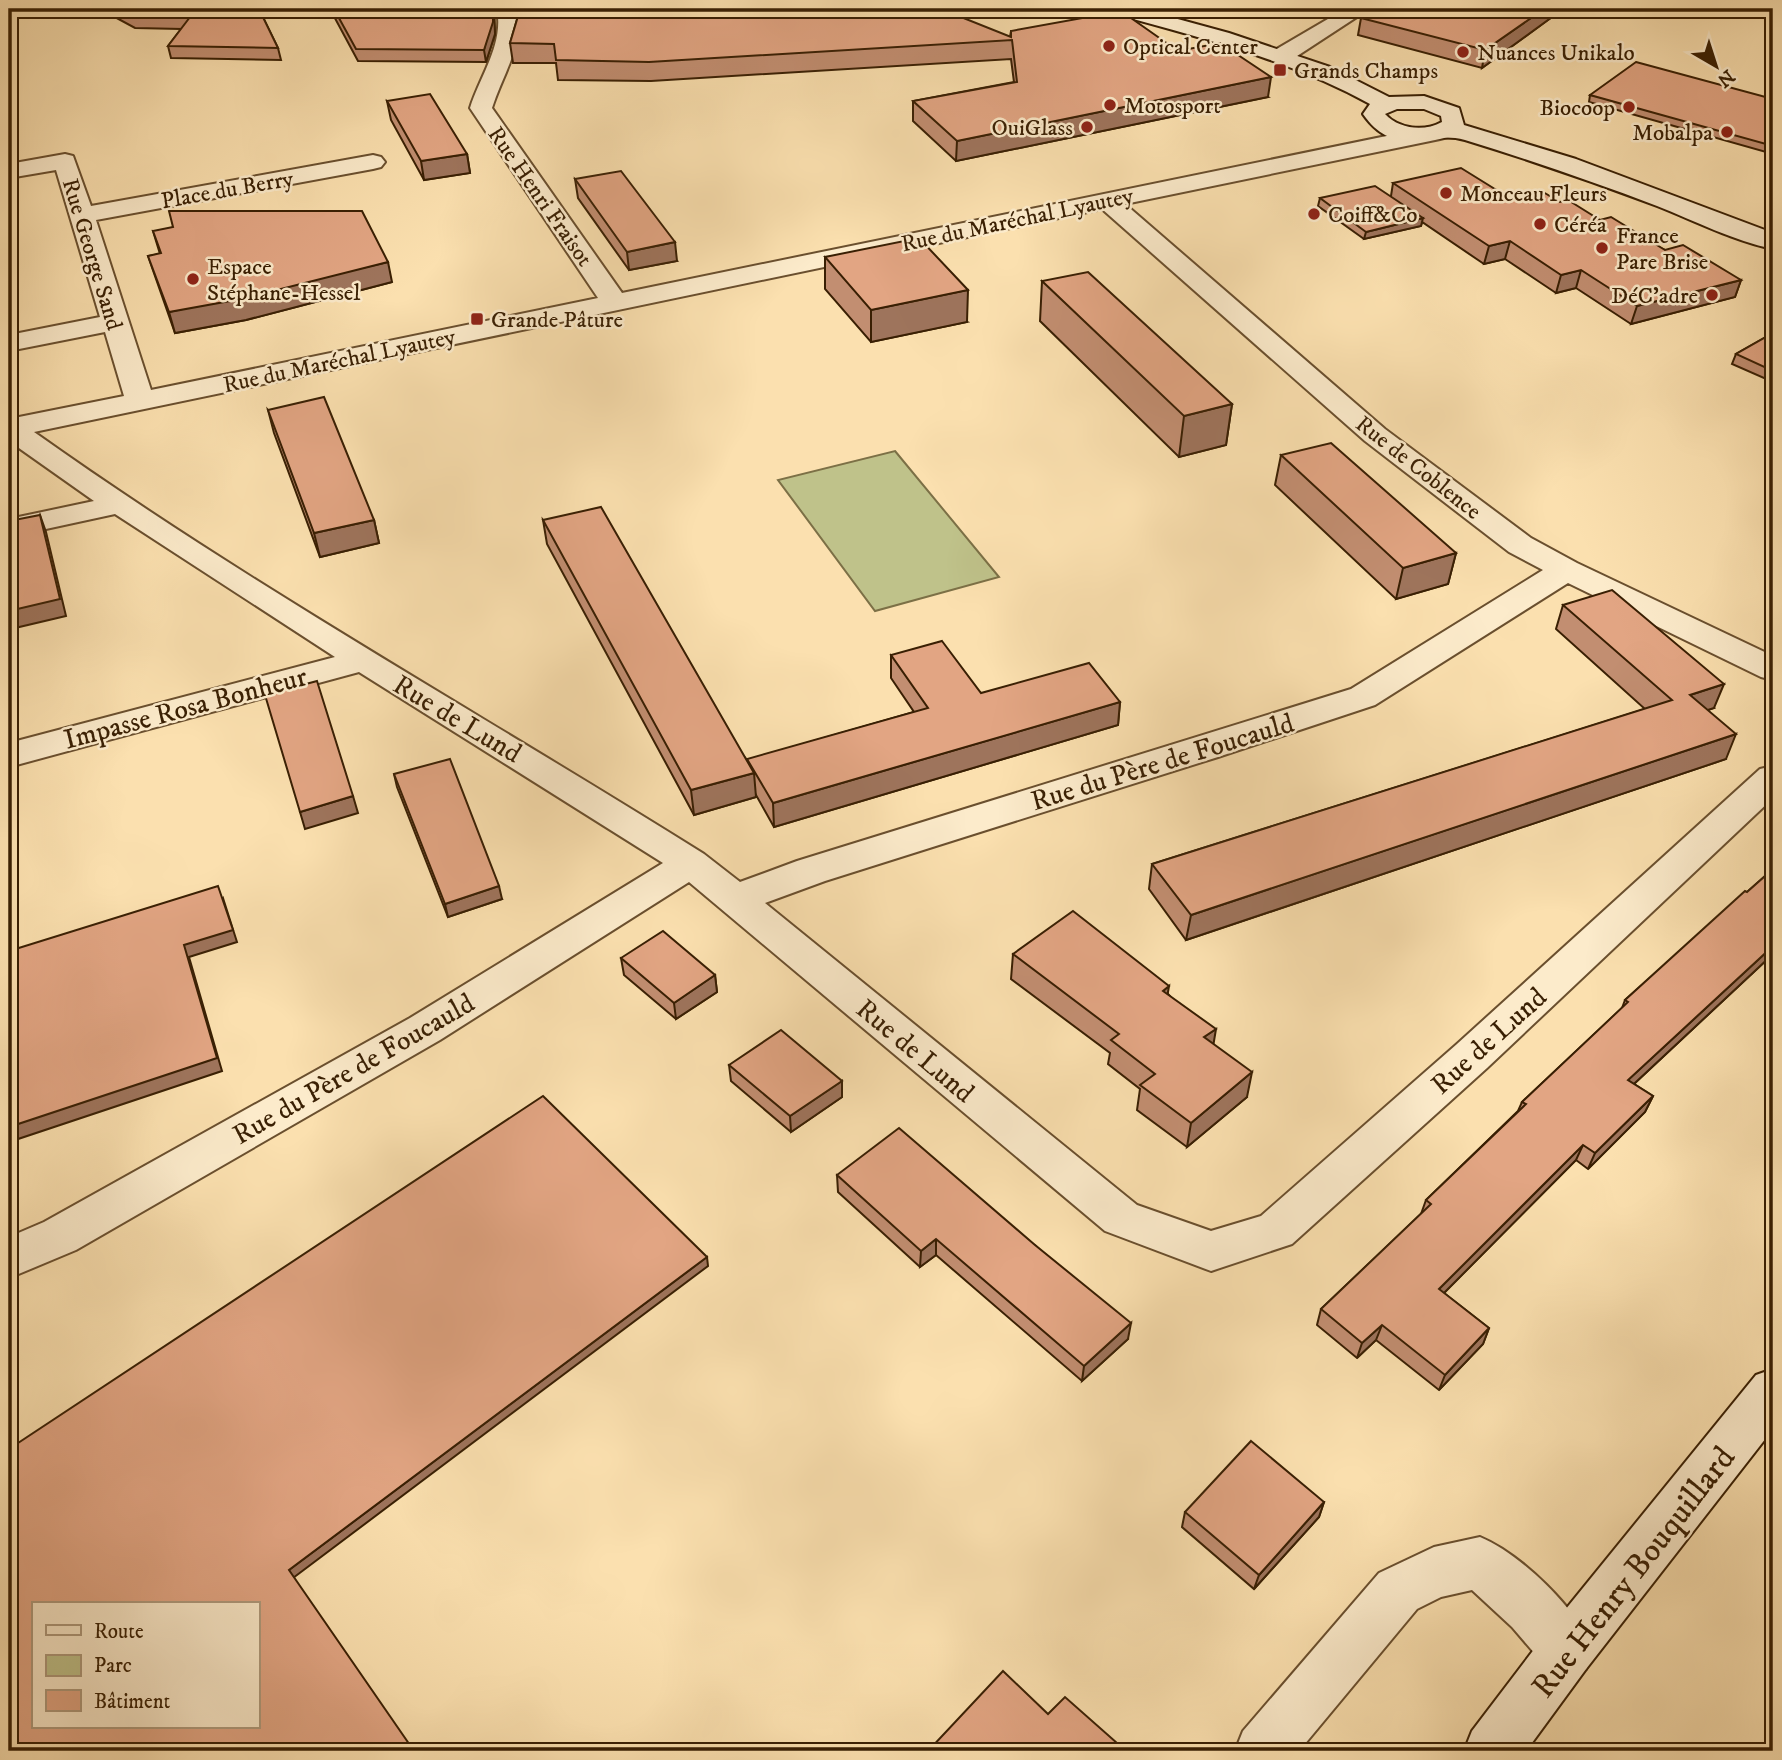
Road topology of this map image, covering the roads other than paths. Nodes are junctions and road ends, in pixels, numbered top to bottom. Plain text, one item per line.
1 (507, 9) edge
2 (1119, 9) edge
3 (1359, 9) edge
4 (1283, 55) junction
5 (1380, 109) junction
6 (1444, 130) junction
7 (1327, 155) junction
8 (373, 162) dead end
9 (9, 171) edge
10 (1107, 201) junction
11 (81, 215) junction
12 (1773, 242) edge
13 (615, 303) junction
14 (113, 323) junction
15 (9, 343) edge
16 (140, 401) junction
17 (9, 428) edge
18 (121, 504) junction
19 (9, 528) edge
20 (1566, 570) junction
21 (362, 660) junction
22 (1773, 669) edge
23 (9, 755) edge
24 (1773, 778) edge
25 (691, 863) junction
26 (733, 900) junction
27 (9, 1258) edge
28 (1773, 1391) edge
29 (1567, 1650) junction
30 (1263, 1751) edge
31 (1492, 1751) edge

1 - 13 street, Rue Henri Fraisot
2 - 4 street
3 - 4 street
4 - 5 street
5 - 6 street
5 - 6 street
5 - 7 street, Rue du Maréchal Lyautey
6 - 7 street, Rue du Maréchal Lyautey
6 - 12 street
7 - 10 street, Rue du Maréchal Lyautey
8 - 11 street, Place du Berry
9 - 11 street, Rue George Sand
10 - 13 street, Rue du Maréchal Lyautey
10 - 20 street, Rue de Coblence
11 - 14 street, Rue George Sand
13 - 16 street, Rue du Maréchal Lyautey
14 - 15 street
14 - 16 street, Rue George Sand
16 - 17 street, Rue du Maréchal Lyautey
17 - 18 street, Rue de Lund
18 - 19 street
18 - 21 street, Rue de Lund
20 - 22 street, Rue de Coblence
20 - 26 street, Rue du Père de Foucauld
21 - 23 street, Impasse Rosa Bonheur
21 - 25 street, Rue de Lund
24 - 26 street, Rue de Lund
25 - 26 street, Rue de Lund
25 - 27 street, Rue du Père de Foucauld
28 - 29 street, Rue Henry Bouquillard
29 - 30 street
29 - 31 street, Rue Henry Bouquillard

